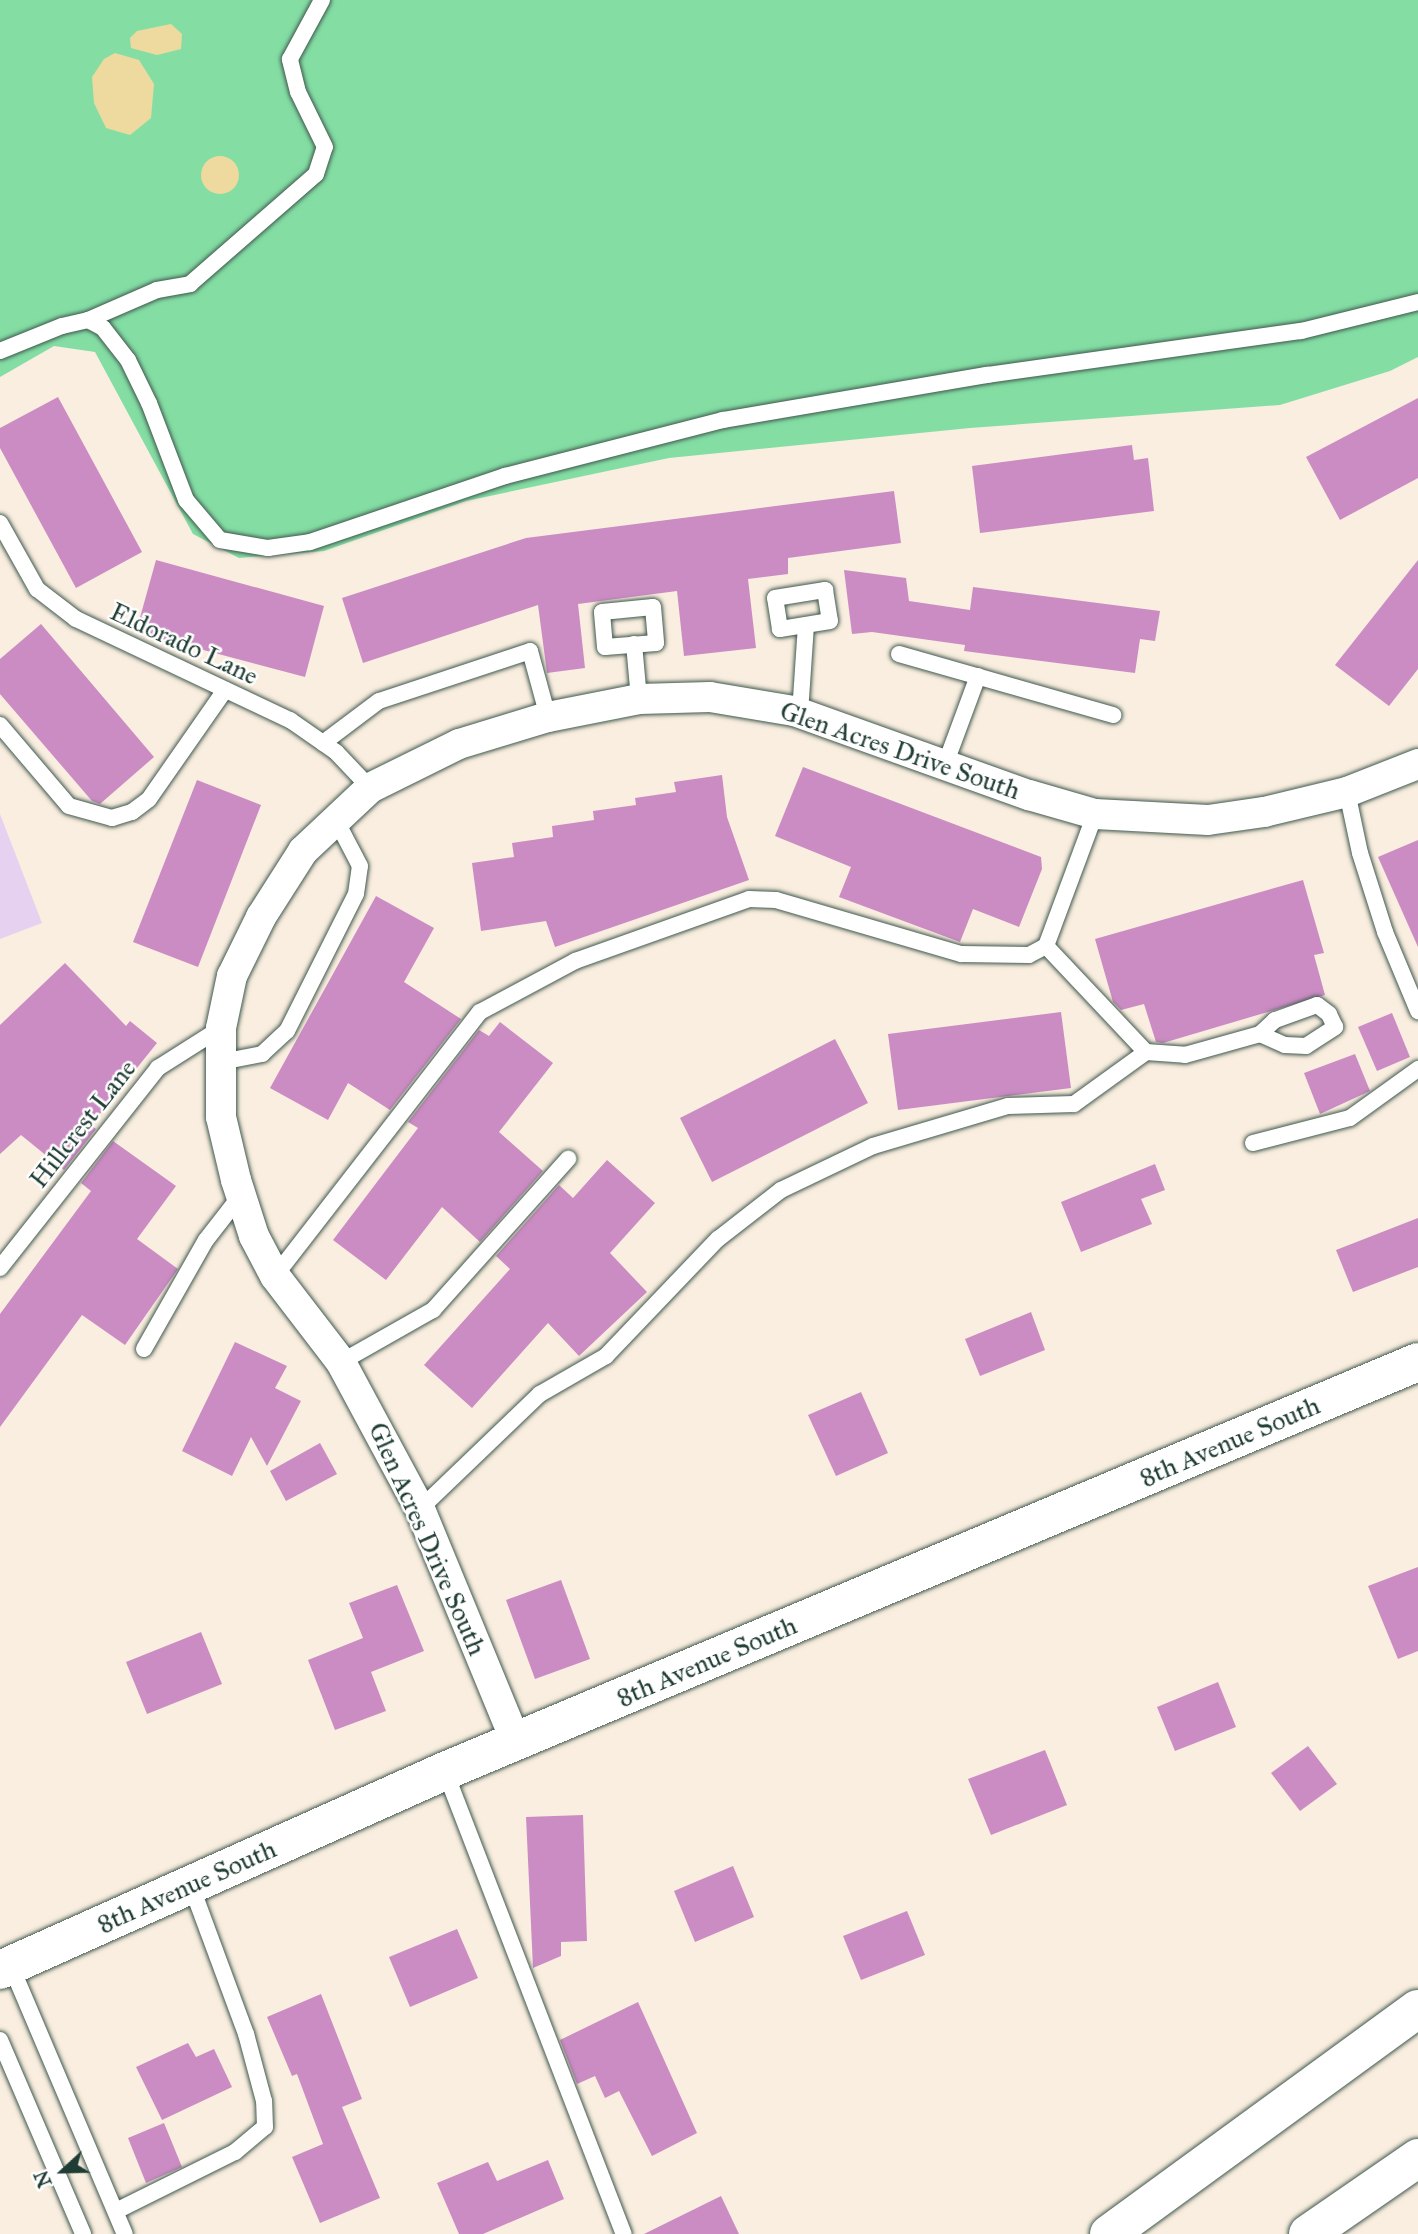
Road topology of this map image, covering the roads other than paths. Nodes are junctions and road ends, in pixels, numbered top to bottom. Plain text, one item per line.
1 (322, 0) edge
2 (1418, 302) edge
3 (88, 320) junction
4 (0, 351) edge
5 (0, 523) edge
6 (806, 625) dead end
7 (634, 644) dead end
8 (899, 654) dead end
9 (978, 676) junction
10 (225, 690) junction
11 (639, 699) junction
12 (800, 713) junction
13 (1113, 715) dead end
14 (548, 717) junction
15 (0, 725) edge
16 (323, 743) junction
17 (1418, 764) edge
18 (945, 765) junction
19 (370, 788) junction
20 (1347, 792) junction
21 (1095, 814) junction
22 (336, 820) junction
23 (1046, 946) junction
24 (1418, 1011) edge
25 (221, 1028) junction
26 (1260, 1034) dead end
27 (1146, 1052) junction
28 (221, 1062) junction
29 (1418, 1069) edge
30 (1253, 1143) dead end
31 (568, 1159) dead end
32 (241, 1195) junction
33 (0, 1268) edge
34 (275, 1276) junction
35 (144, 1349) dead end
36 (341, 1362) junction
37 (1418, 1362) edge
38 (420, 1509) junction
39 (516, 1742) junction
40 (445, 1771) junction
41 (191, 1885) junction
42 (5, 1968) edge
43 (1418, 2010) edge
44 (1418, 2031) edge
45 (0, 2040) edge
46 (1275, 2115) junction
47 (1418, 2158) edge
48 (116, 2211) junction
49 (83, 2234) edge
50 (125, 2234) edge
51 (624, 2234) edge
52 (1109, 2234) edge
53 (1308, 2234) edge

1 - 3 lane
2 - 3 lane
3 - 4 lane
5 - 10 lane, Eldorado Lane
6 - 12 lane
7 - 11 lane
8 - 9 lane
9 - 13 lane
9 - 18 lane
10 - 15 lane
10 - 16 lane, Eldorado Lane
11 - 12 street, Glen Acres Drive South
11 - 14 street, Glen Acres Drive South
12 - 18 street, Glen Acres Drive South
14 - 16 lane
14 - 19 street, Glen Acres Drive South
16 - 19 lane, Eldorado Lane
17 - 20 street, Glen Acres Drive South
18 - 21 street, Glen Acres Drive South
19 - 22 street, Glen Acres Drive South
20 - 21 street, Glen Acres Drive South
20 - 24 lane
21 - 23 lane
22 - 25 street, Glen Acres Drive South
22 - 28 lane
23 - 27 lane
23 - 34 lane
25 - 28 street, Glen Acres Drive South
25 - 33 lane, Hillcrest Lane
26 - 27 lane
27 - 38 lane
28 - 32 street, Glen Acres Drive South
29 - 30 lane
31 - 36 lane
32 - 34 street, Glen Acres Drive South
32 - 35 lane
34 - 36 street, Glen Acres Drive South
36 - 38 street, Glen Acres Drive South
37 - 39 main road, 8th Avenue South
38 - 39 street, Glen Acres Drive South
39 - 40 main road, 8th Avenue South
40 - 41 main road, 8th Avenue South
40 - 51 lane
41 - 42 main road, 8th Avenue South
41 - 48 lane
42 - 48 lane
43 - 46 main road
44 - 46 main road
45 - 49 lane
46 - 52 main road
47 - 53 main road
48 - 50 lane

